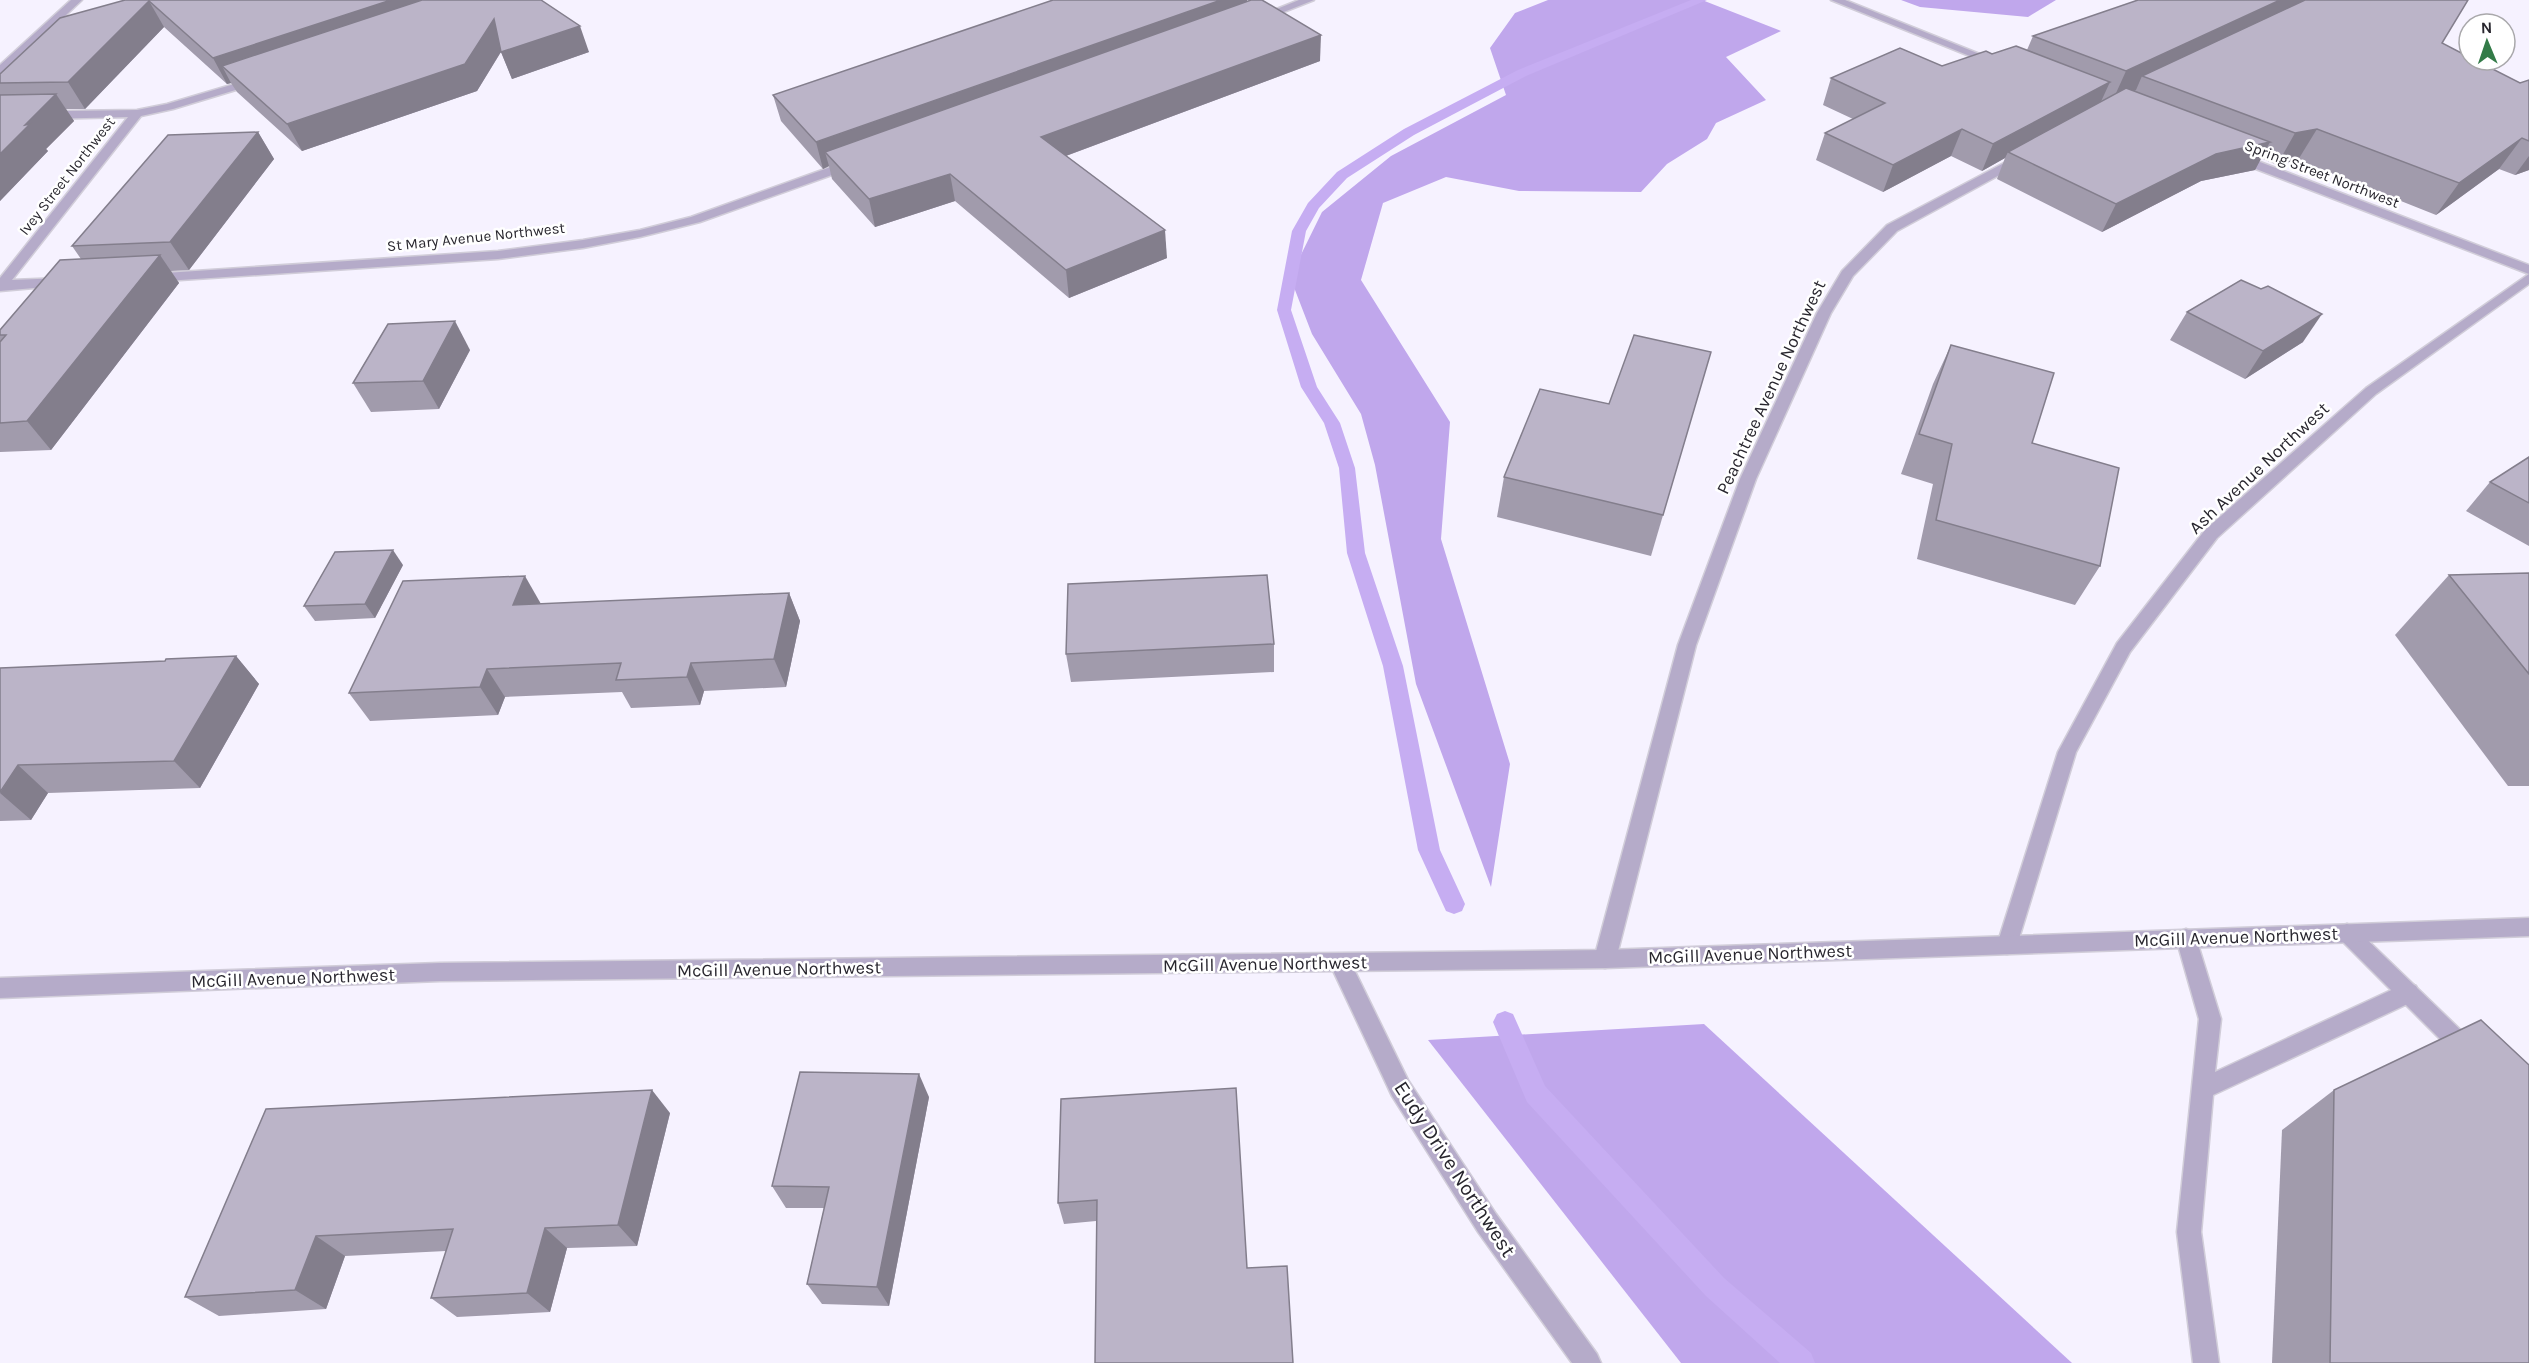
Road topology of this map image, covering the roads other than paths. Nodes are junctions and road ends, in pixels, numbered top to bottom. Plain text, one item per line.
1 (77, 0) edge
2 (1309, 0) edge
3 (1836, 0) edge
4 (1242, 24) edge
5 (2012, 69) edge
6 (0, 71) edge
7 (272, 75) edge
8 (137, 113) junction
9 (0, 116) edge
10 (2038, 149) edge
11 (2222, 151) edge
12 (861, 160) edge
13 (2529, 270) edge
14 (2529, 278) edge
15 (136, 279) edge
16 (79, 281) edge
17 (1, 286) edge
18 (2529, 927) edge
19 (2347, 933) junction
20 (2186, 939) junction
21 (2007, 945) junction
22 (1605, 959) junction
23 (1341, 964) junction
24 (0, 988) edge
25 (2408, 993) junction
26 (2478, 1062) edge
27 (2202, 1089) junction
28 (1588, 1363) edge
29 (2206, 1363) edge

1 - 6 street
2 - 4 street
3 - 5 street
7 - 8 street
8 - 9 street
8 - 17 street, Ivey Street Northwest
10 - 22 street, Peachtree Avenue Northwest
11 - 13 street, Spring Street Northwest
12 - 15 street, St Mary Avenue Northwest
14 - 21 street, Ash Avenue Northwest
16 - 17 street
18 - 19 street, McGill Avenue Northwest
19 - 20 street, McGill Avenue Northwest
19 - 25 street
20 - 21 street, McGill Avenue Northwest
20 - 27 street
21 - 22 street, McGill Avenue Northwest
22 - 23 street, McGill Avenue Northwest
23 - 24 street, McGill Avenue Northwest
23 - 28 street, Eudy Drive Northwest
25 - 26 street
25 - 27 street
27 - 29 street

